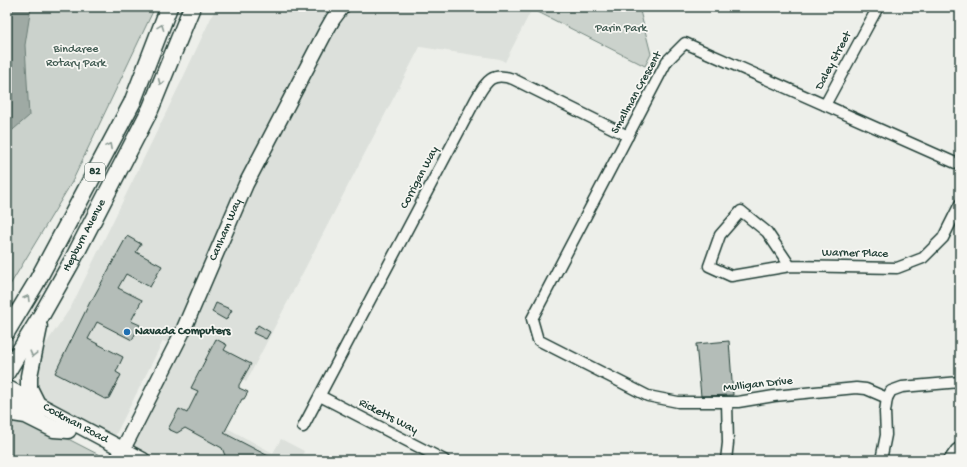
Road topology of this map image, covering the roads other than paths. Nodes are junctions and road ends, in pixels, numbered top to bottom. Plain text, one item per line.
1 (169, 7) edge
2 (192, 7) edge
3 (331, 7) edge
4 (342, 7) edge
5 (878, 7) edge
6 (825, 106) junction
7 (628, 136) junction
8 (960, 165) edge
9 (960, 204) edge
10 (790, 266) junction
11 (41, 316) junction
12 (532, 319) joint
13 (7, 331) edge
14 (7, 372) edge
15 (960, 382) edge
16 (7, 389) edge
17 (320, 396) junction
18 (887, 398) junction
19 (7, 399) edge
20 (726, 402) junction
21 (37, 404) junction
22 (7, 412) edge
23 (303, 427) dead end
24 (68, 430) junction
25 (960, 447) edge
26 (118, 453) edge
27 (143, 460) edge
28 (444, 460) edge
29 (726, 460) edge
30 (881, 460) edge
31 (949, 460) edge

13 -> 1 main road, Hepburn Avenue / 82
2 -> 11 main road, Hepburn Avenue / 82
3 - 26 main road, Canham Way
4 - 26 main road, Canham Way
5 - 6 street, Daley Street
6 - 7 street, Smallman Crescent
6 - 8 street, Smallman Crescent
7 - 12 street, Smallman Crescent
7 - 17 street, Corrigan Way
9 - 10 street, Warner Place
10 - 10 street, Warner Place
11 - 14 main road, Hepburn Avenue / 82
11 -> 21 main road
12 - 20 street, Mulligan Drive
15 - 18 street
16 - 21 main road, Cockman Road
17 - 23 street, Corrigan Way
17 - 28 street, Ricketts Way
18 - 20 street, Mulligan Drive
18 - 30 street
19 - 24 main road, Cockman Road
20 - 29 street
21 - 26 main road, Cockman Road
22 - 24 main road
24 - 26 main road, Cockman Road
25 - 31 street
26 - 27 main road, Cockman Road

